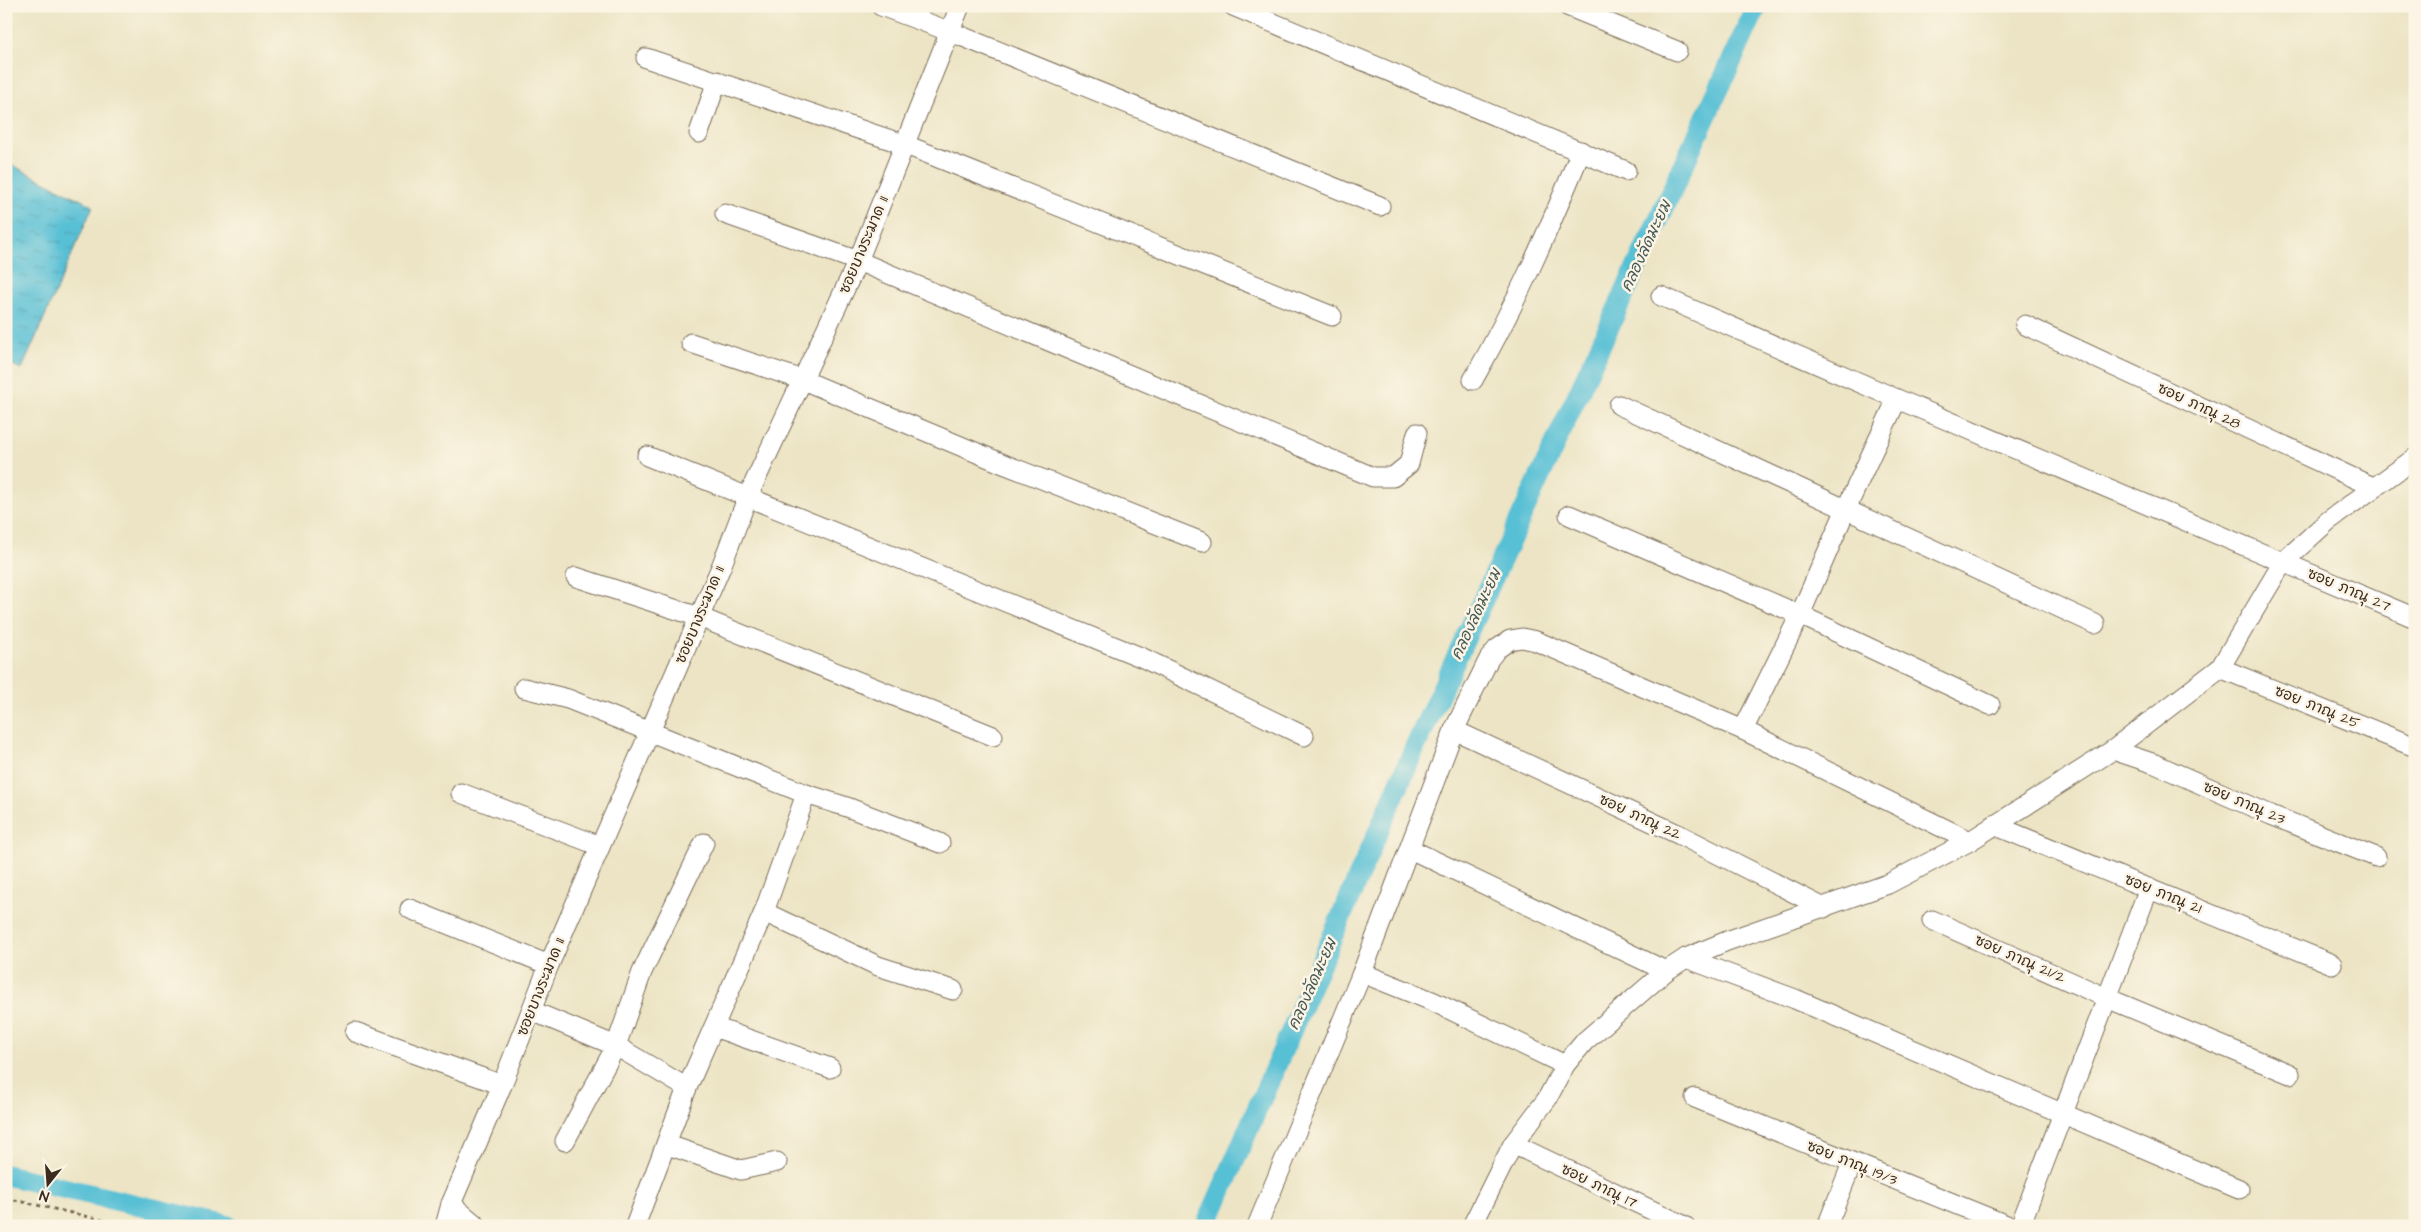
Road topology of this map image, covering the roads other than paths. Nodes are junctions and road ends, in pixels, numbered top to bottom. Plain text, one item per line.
1 (881, 6) edge
2 (960, 6) edge
3 (1234, 6) edge
4 (1567, 6) edge
5 (951, 32) junction
6 (1677, 51) dead end
7 (646, 58) dead end
8 (717, 80) junction
9 (699, 133) dead end
10 (906, 145) junction
11 (1581, 151) junction
12 (1626, 171) dead end
13 (1380, 206) dead end
14 (725, 214) dead end
15 (858, 261) junction
16 (1661, 296) dead end
17 (1332, 316) dead end
18 (2025, 326) dead end
19 (691, 343) dead end
20 (804, 380) junction
21 (1473, 380) dead end
22 (1897, 399) junction
23 (1619, 405) dead end
24 (1417, 433) dead end
25 (647, 456) dead end
26 (2413, 461) edge
27 (2373, 487) junction
28 (748, 496) junction
29 (1846, 508) junction
30 (1569, 515) dead end
31 (1202, 542) dead end
32 (2283, 562) junction
33 (576, 577) dead end
34 (1800, 615) junction
35 (699, 618) junction
36 (2415, 618) edge
37 (2095, 624) dead end
38 (2220, 668) junction
39 (524, 688) dead end
40 (1990, 705) dead end
41 (1454, 730) junction
42 (1743, 730) junction
43 (651, 732) junction
44 (993, 736) dead end
45 (1304, 736) dead end
46 (2415, 747) edge
47 (2113, 750) junction
48 (461, 793) dead end
49 (806, 794) junction
50 (1994, 825) junction
51 (1970, 841) junction
52 (704, 843) dead end
53 (940, 843) dead end
54 (600, 846) junction
55 (1410, 849) junction
56 (2376, 857) dead end
57 (2149, 888) junction
58 (1824, 908) junction
59 (410, 909) dead end
60 (764, 912) junction
61 (1932, 920) dead end
62 (1686, 958) junction
63 (2332, 964) dead end
64 (549, 965) junction
65 (1666, 971) junction
66 (1362, 973) junction
67 (953, 990) dead end
68 (2107, 998) junction
69 (532, 1011) junction
70 (714, 1027) junction
71 (355, 1032) dead end
72 (616, 1046) junction
73 (1565, 1065) junction
74 (830, 1068) dead end
75 (2290, 1074) dead end
76 (502, 1085) junction
77 (687, 1088) junction
78 (1695, 1098) dead end
79 (2062, 1113) junction
80 (565, 1141) dead end
81 (1513, 1144) junction
82 (668, 1145) junction
83 (777, 1162) dead end
84 (1852, 1163) junction
85 (2239, 1188) dead end
86 (452, 1204) junction
87 (1653, 1220) edge
88 (445, 1226) edge
89 (478, 1226) edge
90 (635, 1226) edge
91 (1257, 1226) edge
92 (1472, 1226) edge
93 (1685, 1226) edge
94 (1827, 1226) edge
95 (2009, 1226) edge
96 (2020, 1226) edge

1 - 5 street
2 - 5 street, ซอยบางระมาด 11
3 - 11 street
4 - 6 street
5 - 10 street, ซอยบางระมาด 11
5 - 13 street
7 - 8 street
8 - 9 street
8 - 10 street
10 - 15 street, ซอยบางระมาด 11
10 - 17 street
11 - 12 street
11 - 21 street
14 - 15 street
15 - 20 street, ซอยบางระมาด 11
15 - 24 street
16 - 22 street, ซอย ภาณุ 27
18 - 27 street, ซอย ภาณุ 28
19 - 20 street
20 - 28 street, ซอยบางระมาด 11
20 - 31 street
22 - 29 street
22 - 32 street, ซอย ภาณุ 27
23 - 29 street
25 - 28 street
26 - 27 street
27 - 32 street
28 - 35 street, ซอยบางระมาด 11
28 - 45 street
29 - 34 street
29 - 37 street
30 - 34 street
32 - 36 street, ซอย ภาณุ 27
32 - 38 street
33 - 35 street
34 - 40 street
34 - 42 street
35 - 43 street, ซอยบางระมาด 11
35 - 44 street
38 - 46 street, ซอย ภาณุ 25
38 - 47 street
39 - 43 street
41 - 42 street
41 - 55 street
41 - 58 street, ซอย ภาณุ 22
42 - 51 street
43 - 49 street
43 - 54 street, ซอยบางระมาด 11
47 - 50 street
47 - 56 street, ซอย ภาณุ 23
48 - 54 street
49 - 53 street
49 - 60 street
50 - 51 street
50 - 57 street, ซอย ภาณุ 21
51 - 58 street
52 - 72 street
54 - 64 street, ซอยบางระมาด 11
55 - 65 street
55 - 66 street
57 - 63 street, ซอย ภาณุ 21
57 - 68 street
58 - 62 street
59 - 64 street
60 - 67 street
60 - 70 street
61 - 68 street, ซอย ภาณุ 21/2
62 - 65 street
62 - 79 street
64 - 69 street, ซอยบางระมาด 11
65 - 73 street
66 - 73 street
66 - 91 street
68 - 75 street, ซอย ภาณุ 21/2
68 - 79 street
69 - 72 street
69 - 76 street, ซอยบางระมาด 11
70 - 74 street
70 - 77 street
71 - 76 street
72 - 77 street
72 - 80 street
73 - 81 street
76 - 86 street, ซอยบางระมาด 11
77 - 82 street
78 - 84 street, ซอย ภาณุ 19/3
79 - 85 street
79 - 96 street
81 - 87 street, ซอย ภาณุ 17
81 - 92 street
82 - 83 street
82 - 90 street
84 - 94 street
84 - 95 street, ซอย ภาณุ 19/3
86 - 88 street, ซอยบางระมาด 11
86 - 89 street
87 - 93 street, ซอย ภาณุ 17

